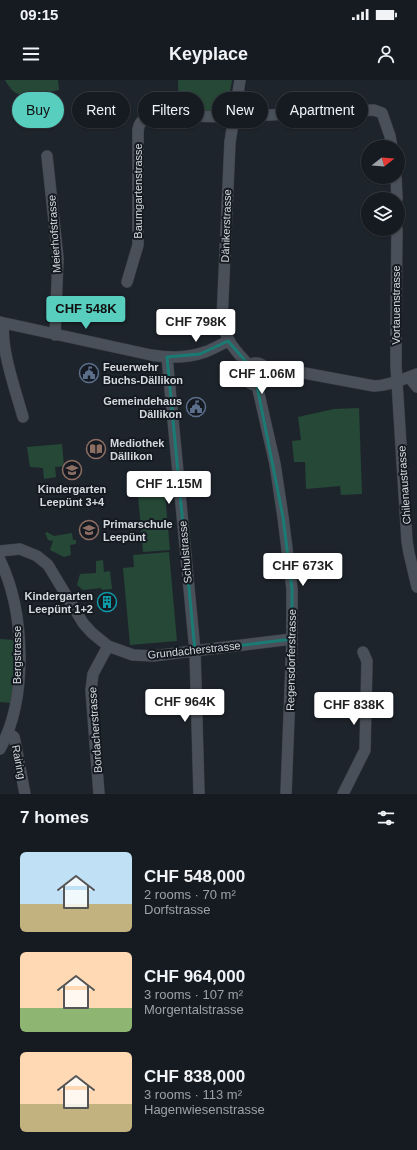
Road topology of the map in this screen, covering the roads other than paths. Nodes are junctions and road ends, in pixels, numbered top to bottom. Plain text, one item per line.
1 (240, 80) edge
2 (238, 92) edge
3 (268, 114) edge
4 (212, 116) edge
5 (232, 128) edge
6 (390, 140) edge
7 (47, 156) dead end
8 (397, 236) edge
9 (127, 282) dead end
10 (2, 323) edge
11 (55, 335) junction
12 (228, 341) junction
13 (167, 357) junction
14 (249, 365) junction
15 (266, 372) junction
16 (413, 375) edge
17 (397, 382) junction
18 (257, 385) junction
19 (417, 387) edge
20 (23, 417) dead end
21 (0, 551) edge
22 (0, 560) edge
23 (417, 587) edge
24 (292, 639) junction
25 (108, 646) junction
26 (194, 651) junction
27 (363, 652) dead end
28 (8, 733) junction
29 (0, 749) edge
30 (25, 794) edge
31 (99, 794) edge
32 (199, 794) edge
33 (286, 794) edge
34 (343, 794) edge

1 - 2 street, Dänikerstrasse
3 - 6 street
4 - 9 street, Baumgartenstrasse
5 - 12 street, Dänikerstrasse
7 - 11 street, Meierhofstrasse
8 - 17 street, Vortauenstrasse
10 - 11 street
10 - 20 street
11 - 13 street
12 - 13 street
12 - 14 street, Dänikerstrasse
13 - 26 street, Schulstrasse
14 - 15 street
14 - 18 street
15 - 17 street
15 - 18 street
16 - 17 street
16 - 19 street
17 - 23 street, Chilenaustrasse
18 - 24 street, Regensdorferstrasse
21 - 25 street, Grundacherstrasse
22 - 28 street, Bergstrasse
24 - 26 street, Grundacherstrasse
24 - 33 street, Regensdorferstrasse
25 - 26 street, Grundacherstrasse
25 - 31 street, Bordacherstrasse
26 - 32 street, Schulstrasse
27 - 34 street
28 - 29 street, Bergstrasse
28 - 30 street, Rairing

